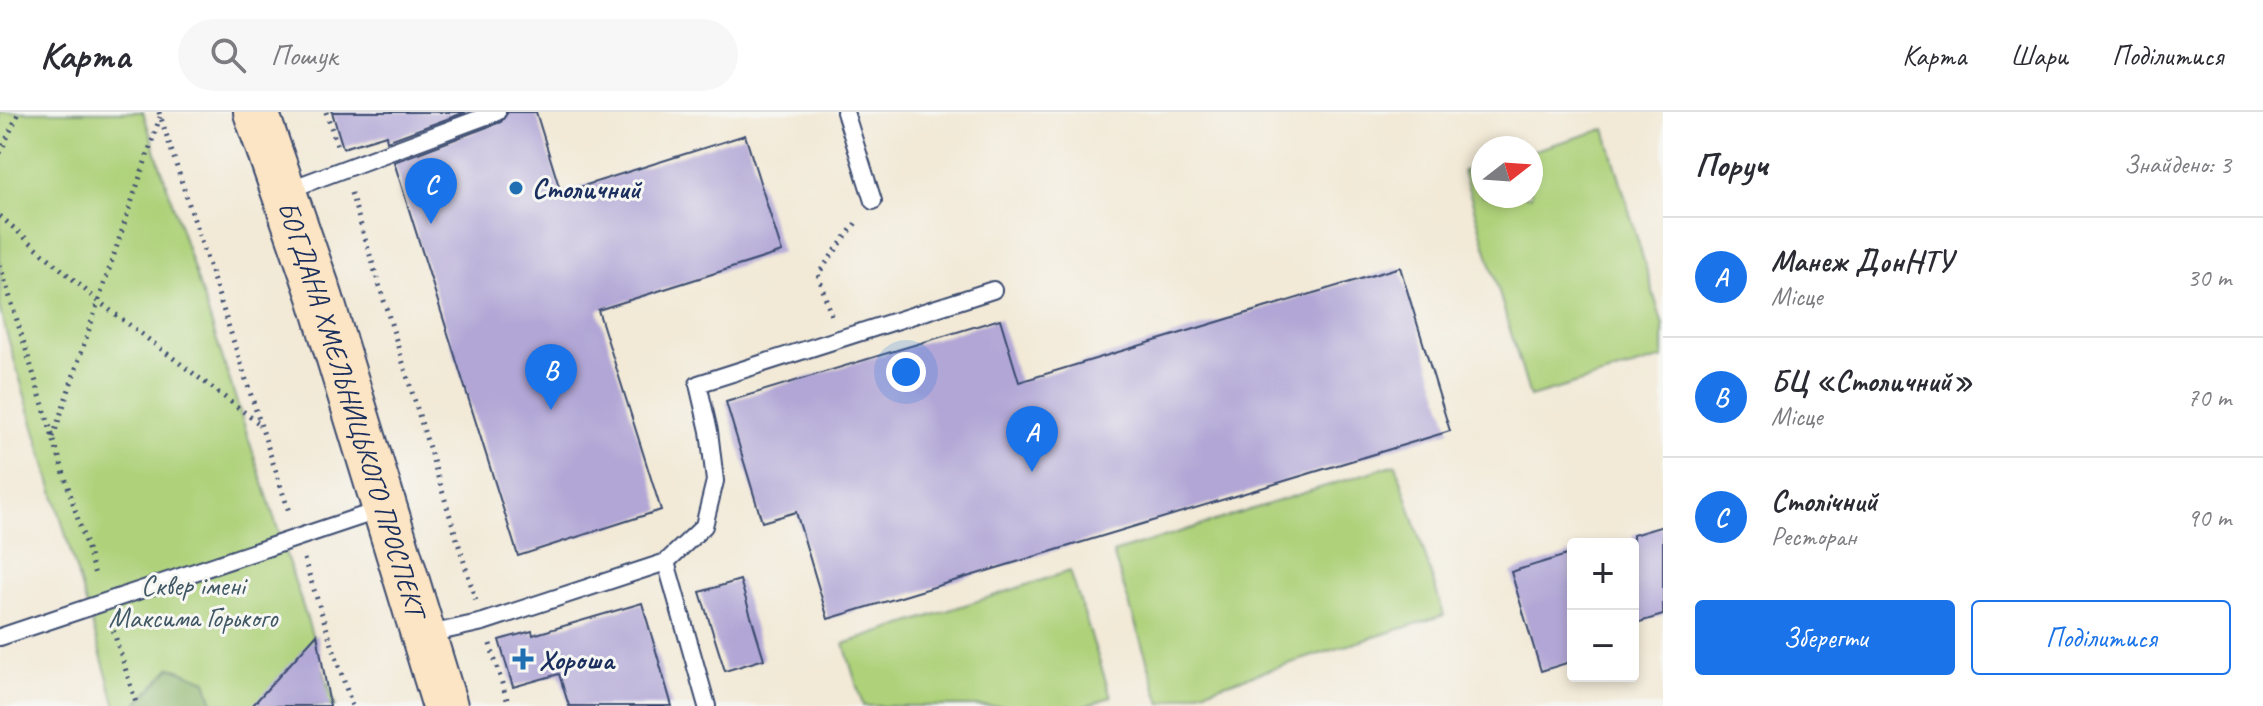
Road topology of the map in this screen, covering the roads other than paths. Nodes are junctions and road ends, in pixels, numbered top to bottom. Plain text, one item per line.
1 (256, 112) edge
2 (497, 112) edge
3 (845, 112) edge
4 (283, 191) junction
5 (873, 201) road end
6 (993, 290) dead end
7 (384, 509) junction
8 (666, 562) junction
9 (423, 635) junction
10 (0, 637) edge
11 (445, 706) edge
12 (707, 706) edge

1 - 4 main road, БОГДАНА ХМЕЛЬНИЦЬКОГО ПРОСПЕКТ
2 - 4 lane
3 - 5 lane
4 - 7 main road, БОГДАНА ХМЕЛЬНИЦЬКОГО ПРОСПЕКТ
6 - 8 lane
7 - 9 main road, БОГДАНА ХМЕЛЬНИЦЬКОГО ПРОСПЕКТ
7 - 10 lane
8 - 9 lane
8 - 12 lane
9 - 11 main road, БОГДАНА ХМЕЛЬНИЦЬКОГО ПРОСПЕКТ

